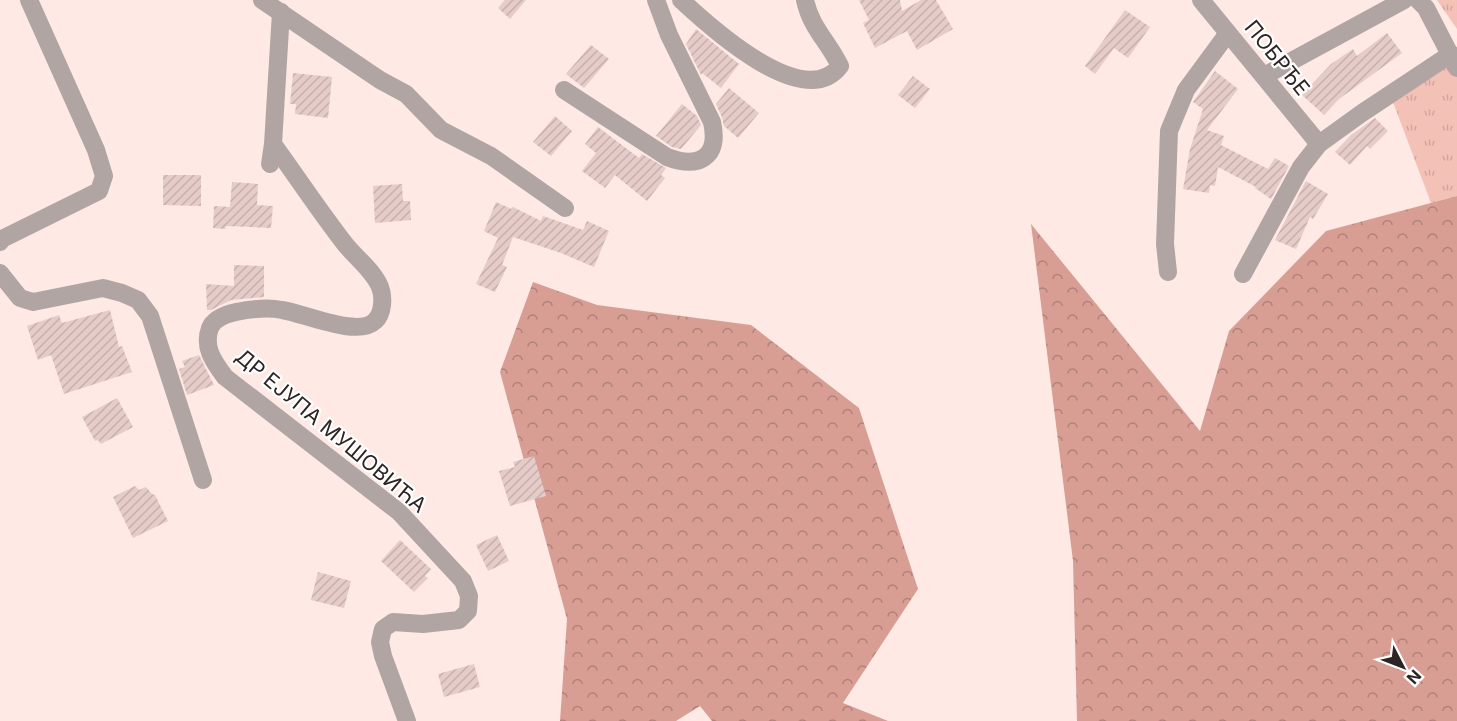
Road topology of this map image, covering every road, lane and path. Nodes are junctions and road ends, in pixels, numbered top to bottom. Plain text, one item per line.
1 (29, 0) edge
2 (262, 0) edge
3 (656, 0) edge
4 (681, 0) edge
5 (806, 0) edge
6 (1201, 0) edge
7 (1404, 0) edge
8 (1419, 0) edge
9 (281, 12) junction
10 (1228, 33) junction
11 (1454, 61) edge
12 (1264, 76) junction
13 (564, 90) dead end
14 (273, 144) junction
15 (1319, 144) junction
16 (270, 164) dead end
17 (565, 208) dead end
18 (0, 242) edge
19 (1167, 272) dead end
20 (0, 273) edge
21 (1243, 274) dead end
22 (204, 480) dead end
23 (407, 721) edge

1 - 18 street
2 - 9 street
3 - 13 street
4 - 5 street
6 - 10 street, ПОБРЂЕ
7 - 12 street
8 - 11 street
9 - 14 street
9 - 17 street
10 - 12 street, ПОБРЂЕ
10 - 19 street
11 - 15 street
12 - 15 street, ПОБРЂЕ
14 - 16 street
14 - 23 street, ДР ЕЈУПА МУШОВИЋА
15 - 21 street
20 - 22 street

